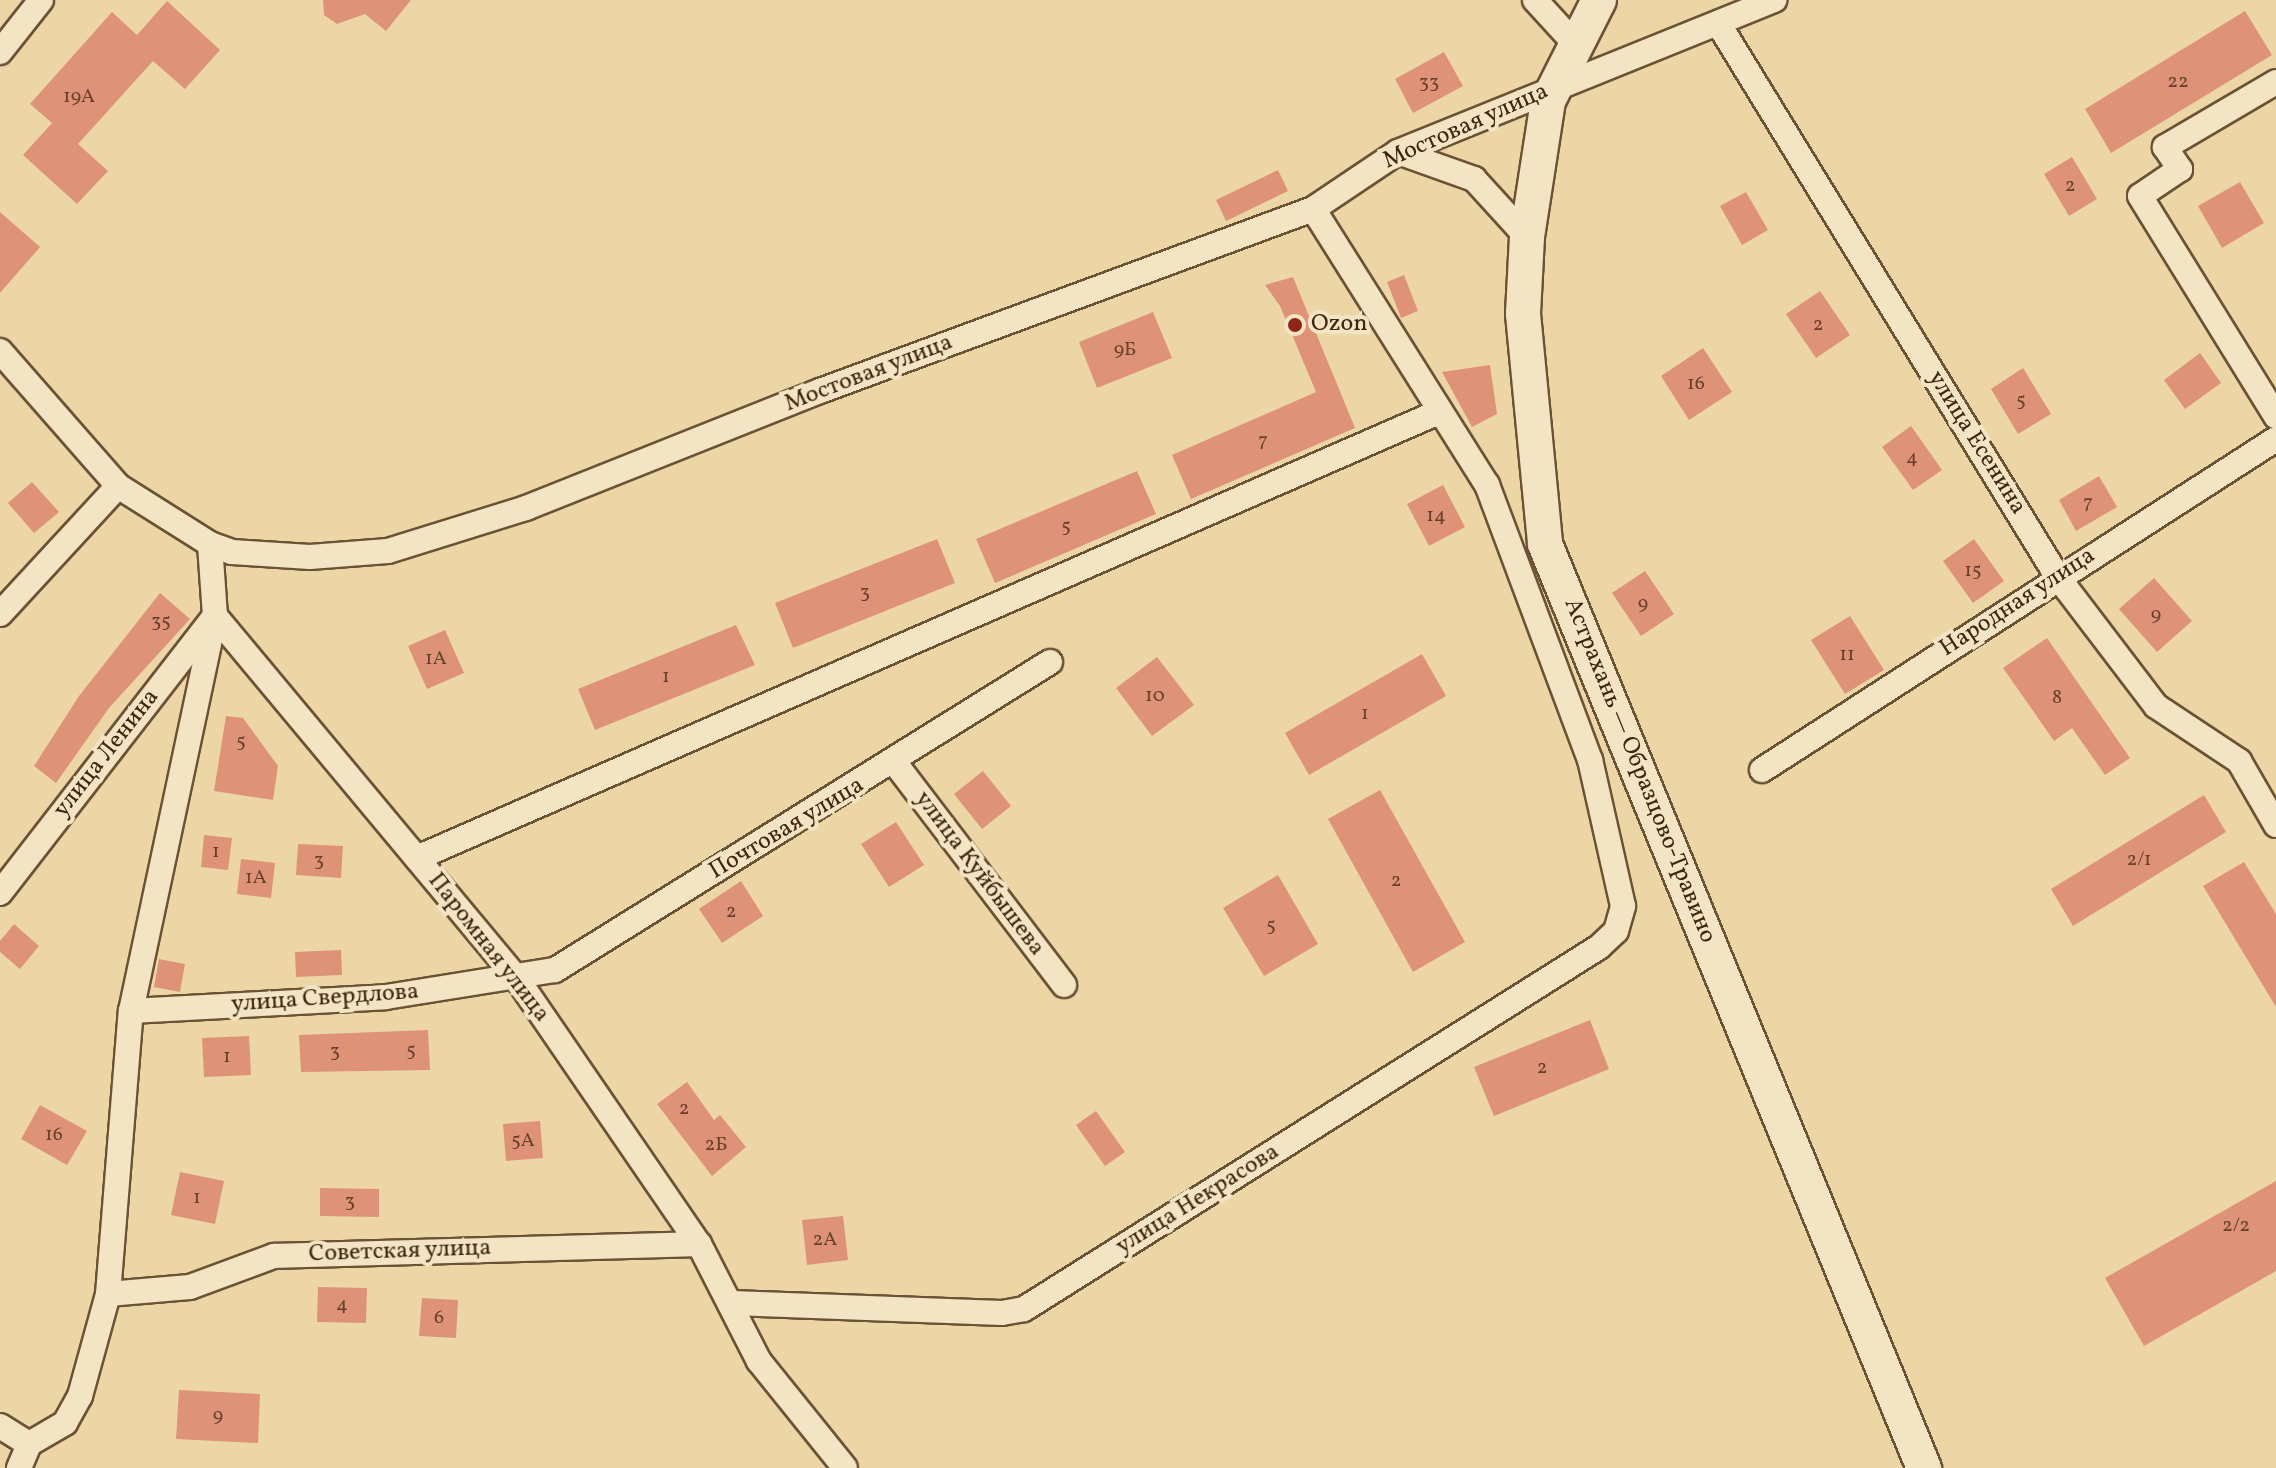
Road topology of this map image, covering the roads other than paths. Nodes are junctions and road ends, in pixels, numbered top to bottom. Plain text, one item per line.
1 (41, 0) edge
2 (1535, 0) edge
3 (1599, 0) edge
4 (1774, 0) edge
5 (1718, 23) junction
6 (1578, 47) junction
7 (0, 52) edge
8 (2276, 82) edge
9 (1555, 88) junction
10 (1398, 152) junction
11 (1313, 209) junction
12 (1527, 237) junction
13 (0, 351) edge
14 (1439, 412) junction
15 (2276, 416) edge
16 (2276, 439) edge
17 (118, 486) junction
18 (210, 544) junction
19 (2057, 576) junction
20 (0, 614) edge
21 (215, 616) junction
22 (1050, 662) dead end
23 (895, 763) junction
24 (1762, 770) dead end
25 (2276, 825) edge
26 (417, 858) junction
27 (0, 893) edge
28 (518, 980) junction
29 (1064, 985) dead end
30 (131, 1011) junction
31 (699, 1244) junction
32 (108, 1294) junction
33 (732, 1303) junction
34 (0, 1426) edge
35 (29, 1444) junction
36 (19, 1468) edge
37 (845, 1468) edge
38 (1924, 1468) edge

1 - 7 street
2 - 6 street
3 - 6 street, Астрахань — Образцово-Травино
4 - 5 street, Мостовая улица
5 - 9 street, Мостовая улица
5 - 19 street, улица Есенина
6 - 9 street, Астрахань — Образцово-Травино
8 - 15 street
9 - 10 street, Мостовая улица
9 - 12 street, Астрахань — Образцово-Травино
10 - 11 street, Мостовая улица
10 - 12 street
11 - 14 street
11 - 18 street, Мостовая улица
12 - 38 street, Астрахань — Образцово-Травино
13 - 17 street, Мостовая улица
14 - 26 street
14 - 33 street, улица Некрасова
16 - 19 street, Народная улица
17 - 18 street, Мостовая улица
17 - 20 street
18 - 21 street
19 - 24 street, Народная улица
19 - 25 street, улица Есенина
21 - 26 street, Паромная улица
21 - 27 street, улица Ленина
21 - 30 street
22 - 23 street, Почтовая улица
23 - 28 street, Почтовая улица
23 - 29 street, улица Куйбышева
26 - 28 street, Паромная улица
28 - 30 street, улица Свердлова
28 - 31 street, Паромная улица
30 - 32 street
31 - 32 street, Советская улица
31 - 33 street, Паромная улица
32 - 35 street
33 - 37 street, Паромная улица
34 - 35 street
35 - 36 street

